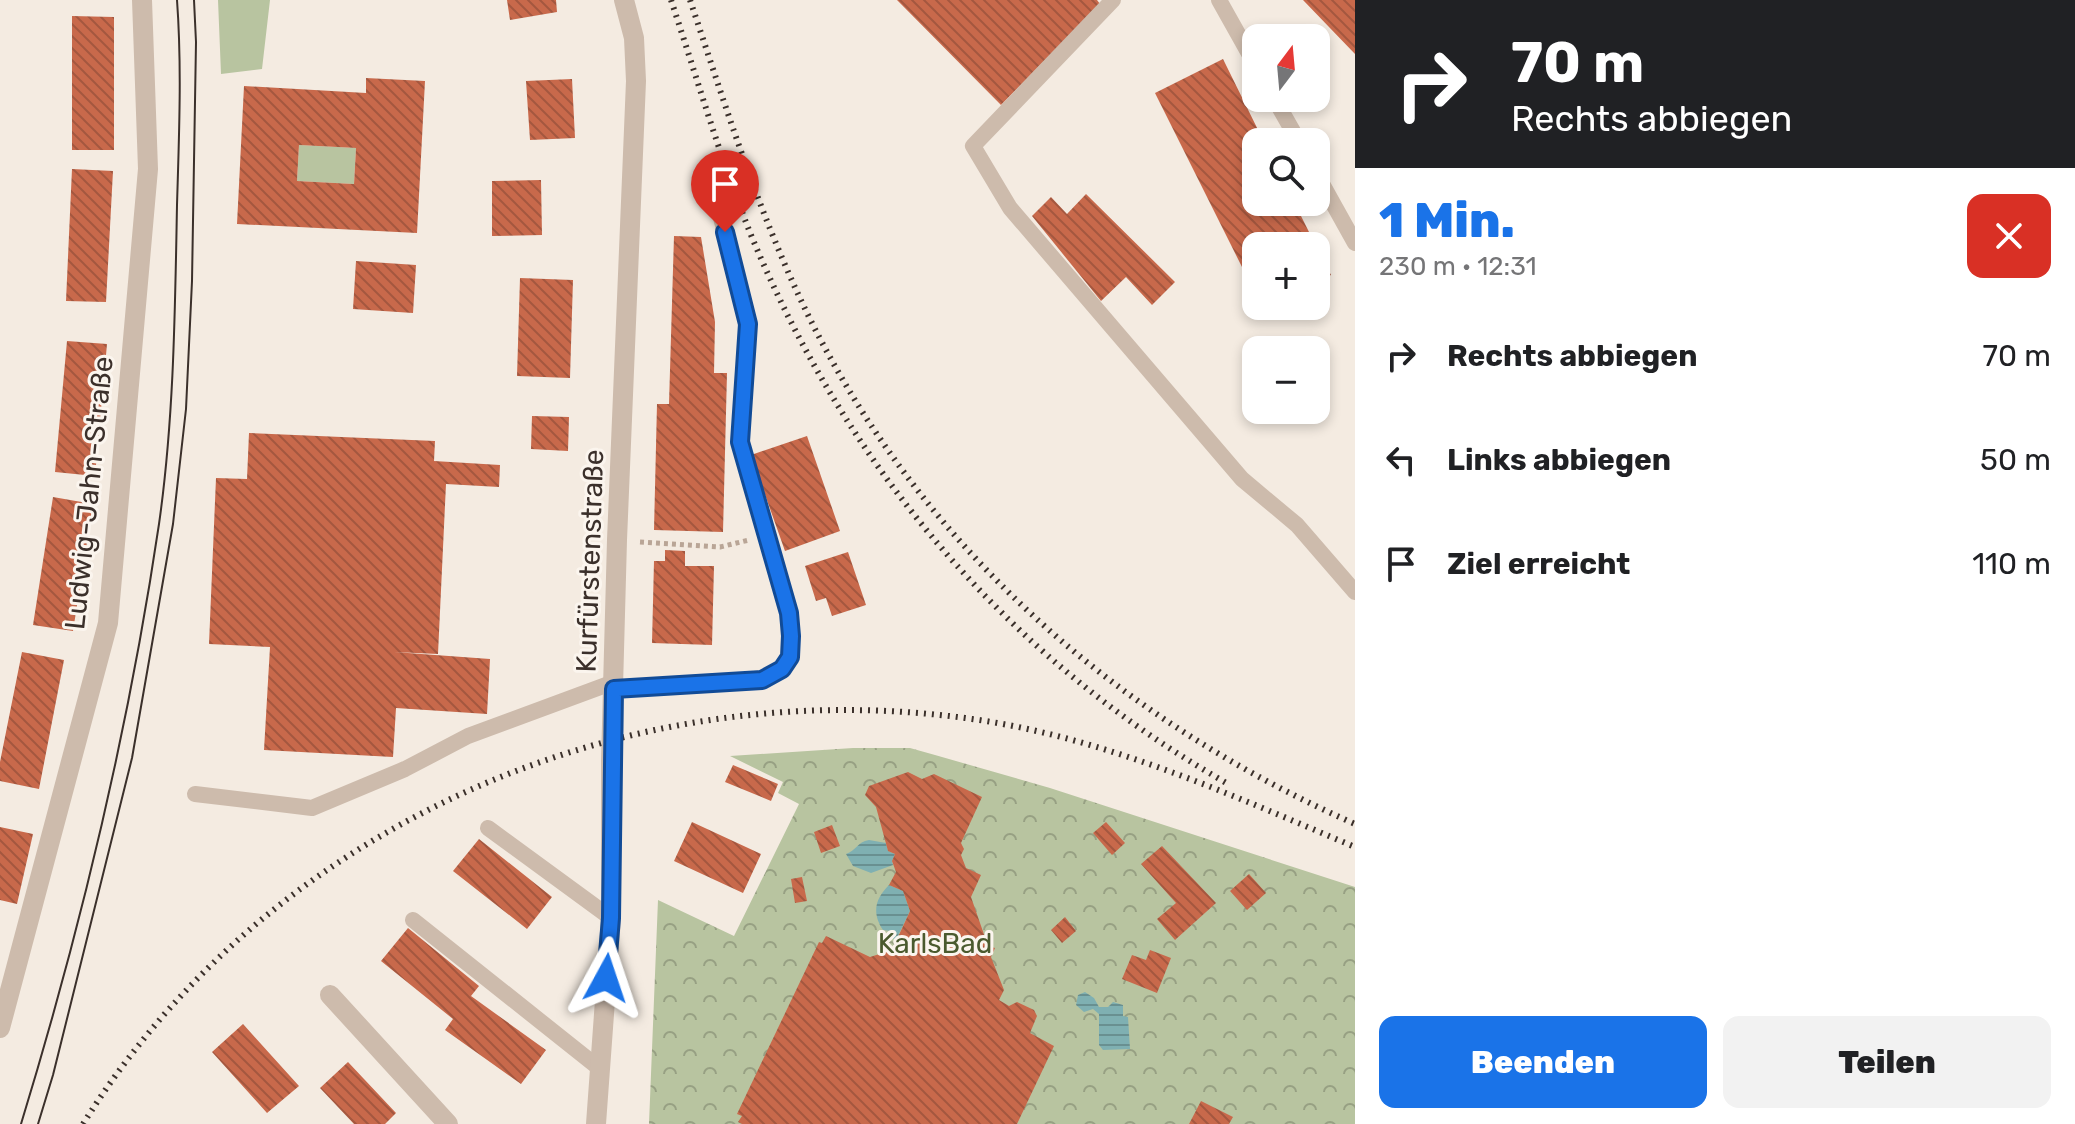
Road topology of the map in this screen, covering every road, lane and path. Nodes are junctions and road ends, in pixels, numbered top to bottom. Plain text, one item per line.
1 (142, 0) edge
2 (624, 0) edge
3 (1113, 0) edge
4 (1219, 0) edge
5 (1242, 41) edge
6 (1330, 198) edge
7 (717, 202) dead end
8 (1355, 243) edge
9 (765, 536) junction
10 (617, 540) junction
11 (1355, 592) edge
12 (614, 686) junction
13 (195, 794) dead end
14 (488, 828) dead end
15 (611, 918) junction
16 (413, 920) dead end
17 (330, 995) dead end
18 (0, 1028) edge
19 (599, 1068) junction
20 (448, 1124) edge
21 (596, 1124) edge

1 - 18 street, Ludwig-Jahn-Straße
2 - 10 street, Kurfürstenstraße
3 - 11 lane
4 - 5 lane
6 - 8 lane
7 - 9 lane
9 - 10 path
9 - 12 lane
10 - 12 street, Kurfürstenstraße
12 - 13 lane
12 - 15 street, Kurfürstenstraße
14 - 15 lane
15 - 19 street, Kurfürstenstraße
16 - 19 lane
17 - 20 street
19 - 21 street, Kurfürstenstraße

